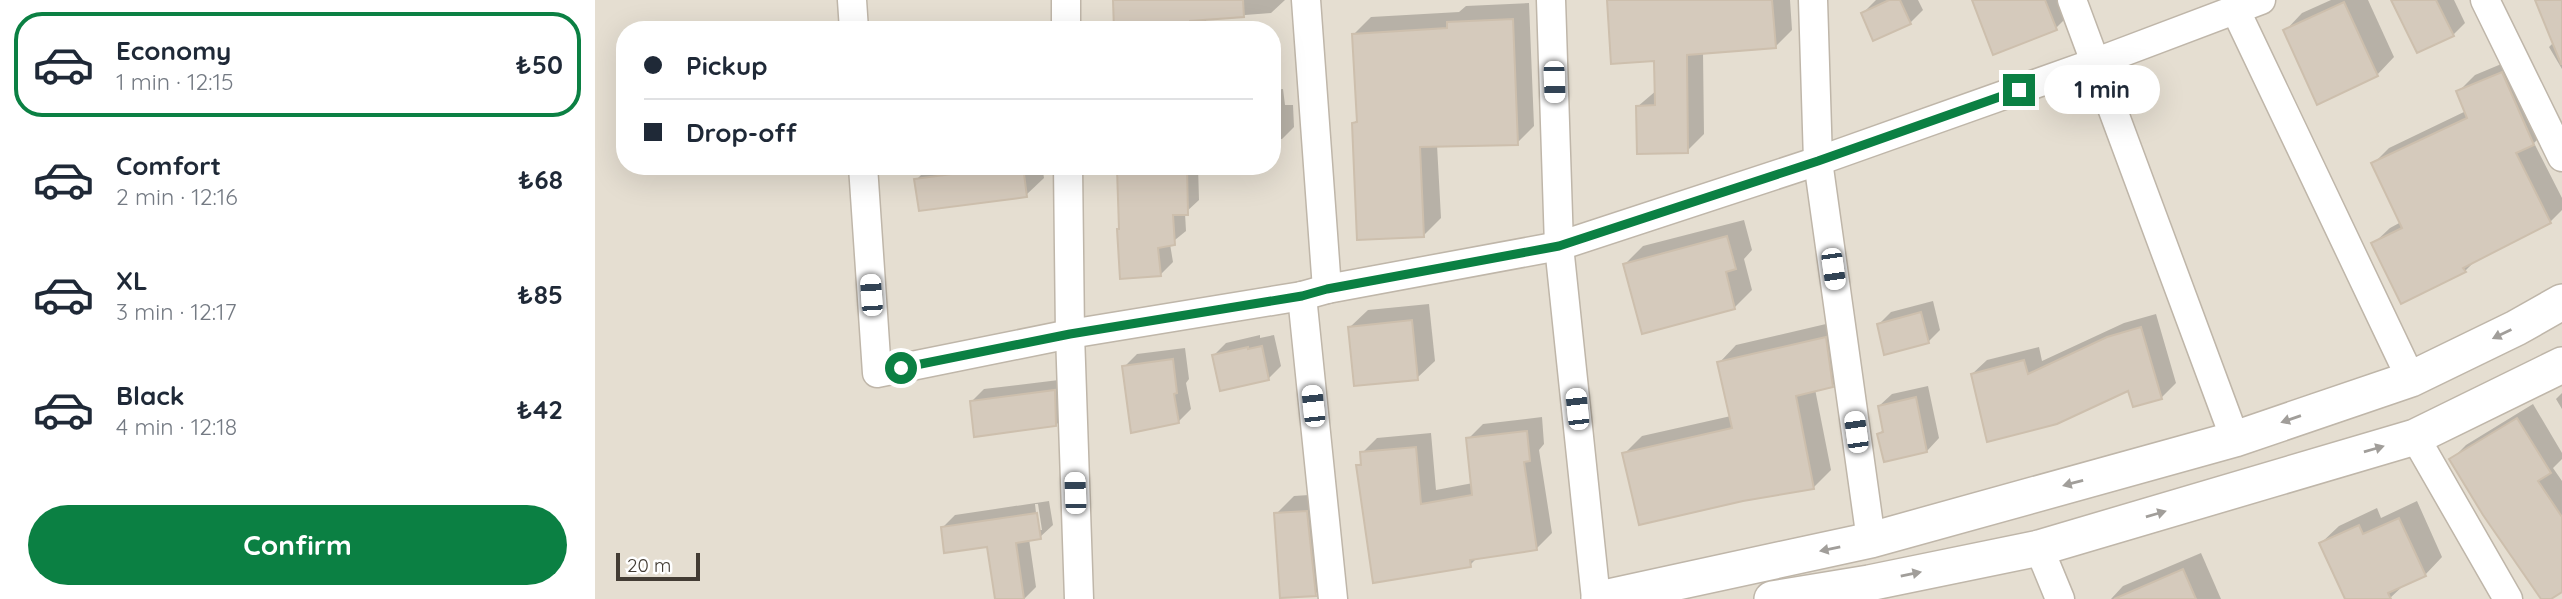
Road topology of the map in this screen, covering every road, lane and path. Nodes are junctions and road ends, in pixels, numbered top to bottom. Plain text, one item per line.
1 (852, 0) edge
2 (1066, 0) edge
3 (1306, 0) edge
4 (1551, 0) edge
5 (1813, 0) edge
6 (2072, 0) edge
7 (2485, 0) edge
8 (2248, 4) edge
9 (853, 21) edge
10 (1066, 21) edge
11 (2094, 63) junction
12 (2562, 157) edge
13 (1818, 161) junction
14 (864, 175) edge
15 (1068, 175) edge
16 (1559, 246) junction
17 (1314, 293) junction
18 (2562, 302) edge
19 (1070, 334) junction
20 (2562, 365) edge
21 (2411, 379) junction
22 (2415, 437) junction
23 (2235, 439) junction
24 (1871, 540) junction
25 (2039, 548) junction
26 (1869, 591) edge
27 (1079, 599) edge
28 (1333, 599) edge
29 (1597, 599) edge
30 (1772, 599) edge
31 (2060, 599) edge
32 (2508, 599) edge

1 - 9 street
2 - 10 street
3 - 17 street
4 - 16 street
5 - 13 street
6 - 11 street
7 - 12 street
8 - 11 street
8 - 21 street
11 - 13 street
11 - 23 street
13 - 16 street
13 - 24 street
14 - 19 street
15 - 19 street
16 - 17 street
16 - 29 street
17 - 19 street
17 - 28 street
18 -> 21 street
19 - 27 street
20 - 22 street
21 -> 23 street
25 -> 22 street
22 - 32 street
23 -> 24 street
24 -> 29 street
26 -> 25 street
25 - 31 street
26 - 30 street

